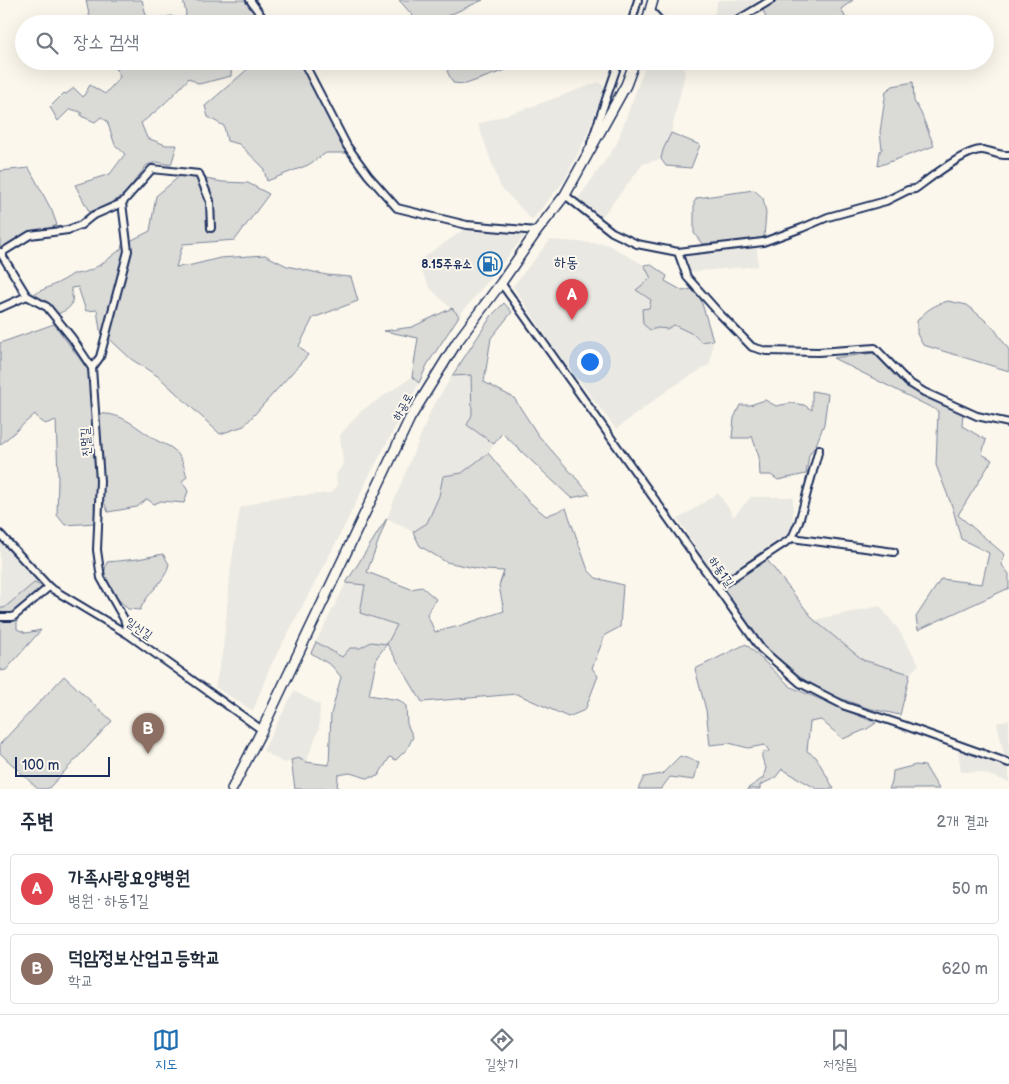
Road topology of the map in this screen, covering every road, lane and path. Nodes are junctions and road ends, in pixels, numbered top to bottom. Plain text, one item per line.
1 (250, 0) edge
2 (638, 0) edge
3 (653, 0) edge
4 (771, 0) edge
5 (650, 10) junction
6 (261, 15) edge
7 (634, 15) edge
8 (649, 15) edge
9 (655, 15) edge
10 (746, 15) edge
11 (308, 70) edge
12 (616, 70) edge
13 (632, 70) edge
14 (588, 153) junction
15 (1009, 156) edge
16 (565, 195) junction
17 (122, 203) junction
18 (211, 228) dead end
19 (536, 231) junction
20 (1, 252) edge
21 (678, 252) junction
22 (501, 282) junction
23 (27, 296) junction
24 (0, 308) edge
25 (92, 368) junction
26 (1009, 423) edge
27 (819, 449) dead end
28 (0, 534) edge
29 (792, 538) junction
30 (894, 552) dead end
31 (50, 587) junction
32 (718, 587) junction
33 (0, 617) edge
34 (129, 635) junction
35 (262, 730) junction
36 (1009, 764) edge
37 (232, 789) edge

1 - 6 street
2 - 7 street
3 - 5 main road
4 - 10 street
5 - 8 main road
5 - 9 street
11 - 19 street
12 - 14 street
13 - 14 main road, 하공로
14 - 16 main road, 하공로
15 - 21 street
16 - 19 main road, 하공로
16 - 21 street
17 - 18 street
17 - 20 street
17 - 25 street
19 - 22 main road, 하공로
20 - 23 street
21 - 26 street
22 - 32 street, 하동1길
22 - 35 main road, 하공로
23 - 24 street
23 - 25 street, 진멀길
25 - 34 street, 진멀길
27 - 29 street
28 - 31 street, 일신길
29 - 30 street
29 - 32 street
31 - 33 street
31 - 34 street, 일신길
32 - 36 street, 하동1길
34 - 35 street, 일신길
35 - 37 main road, 하공로

